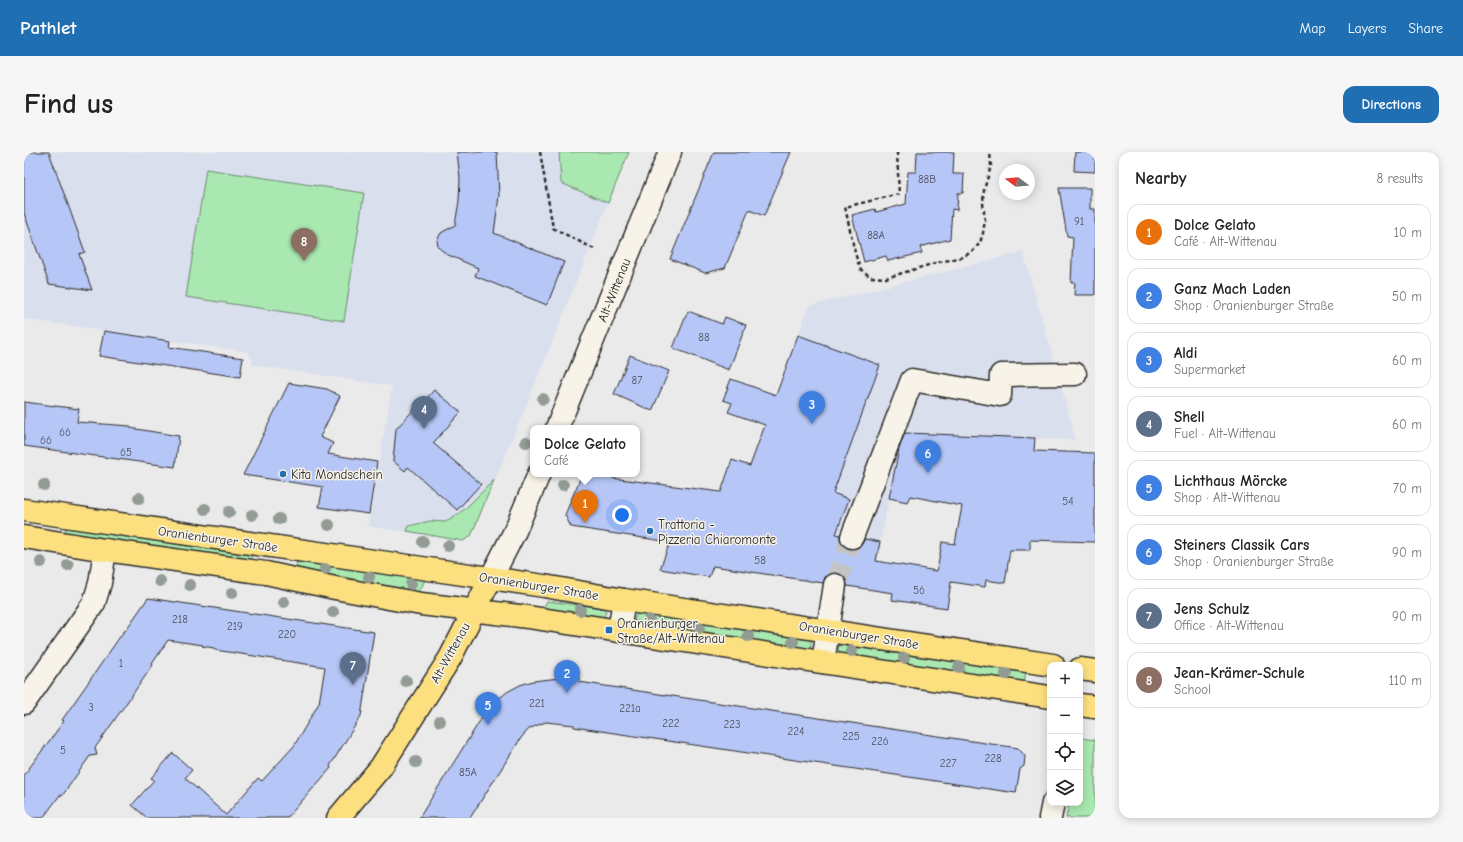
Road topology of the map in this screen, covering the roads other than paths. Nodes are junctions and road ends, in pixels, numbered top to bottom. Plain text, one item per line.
1 (670, 152) edge
2 (1075, 374) dead end
3 (558, 425) edge
4 (538, 477) edge
5 (24, 510) edge
6 (24, 537) edge
7 (852, 537) tunnel mouth
8 (270, 546) junction
9 (105, 550) junction
10 (266, 573) junction
11 (491, 578) junction
12 (835, 584) tunnel mouth
13 (624, 600) junction
14 (474, 611) junction
15 (619, 631) junction
16 (827, 631) junction
17 (823, 662) junction
18 (1047, 664) edge
19 (1083, 669) edge
20 (1095, 671) edge
21 (1047, 697) edge
22 (24, 703) edge
23 (1083, 705) edge
24 (1095, 707) edge
25 (1052, 806) edge
26 (338, 818) edge
27 (1050, 818) edge

1 - 3 street, Alt-Wittenau
2 - 7 street
4 - 11 street, Alt-Wittenau
5 - 8 main road, Oranienburger Straße
6 - 9 main road, Oranienburger Straße
8 - 10 main road
8 - 11 main road, Oranienburger Straße
9 - 10 main road, Oranienburger Straße
9 - 22 street
10 - 14 main road, Oranienburger Straße
11 - 13 main road, Oranienburger Straße
11 - 14 main road, Alt-Wittenau
12 - 16 street
13 - 15 street
13 - 16 main road, Oranienburger Straße
14 - 15 main road, Oranienburger Straße
14 - 26 main road, Alt-Wittenau
15 - 17 main road, Oranienburger Straße
16 - 17 street
16 - 18 main road, Oranienburger Straße
17 - 21 main road, Oranienburger Straße
19 - 20 main road
23 - 24 main road
25 - 27 street

